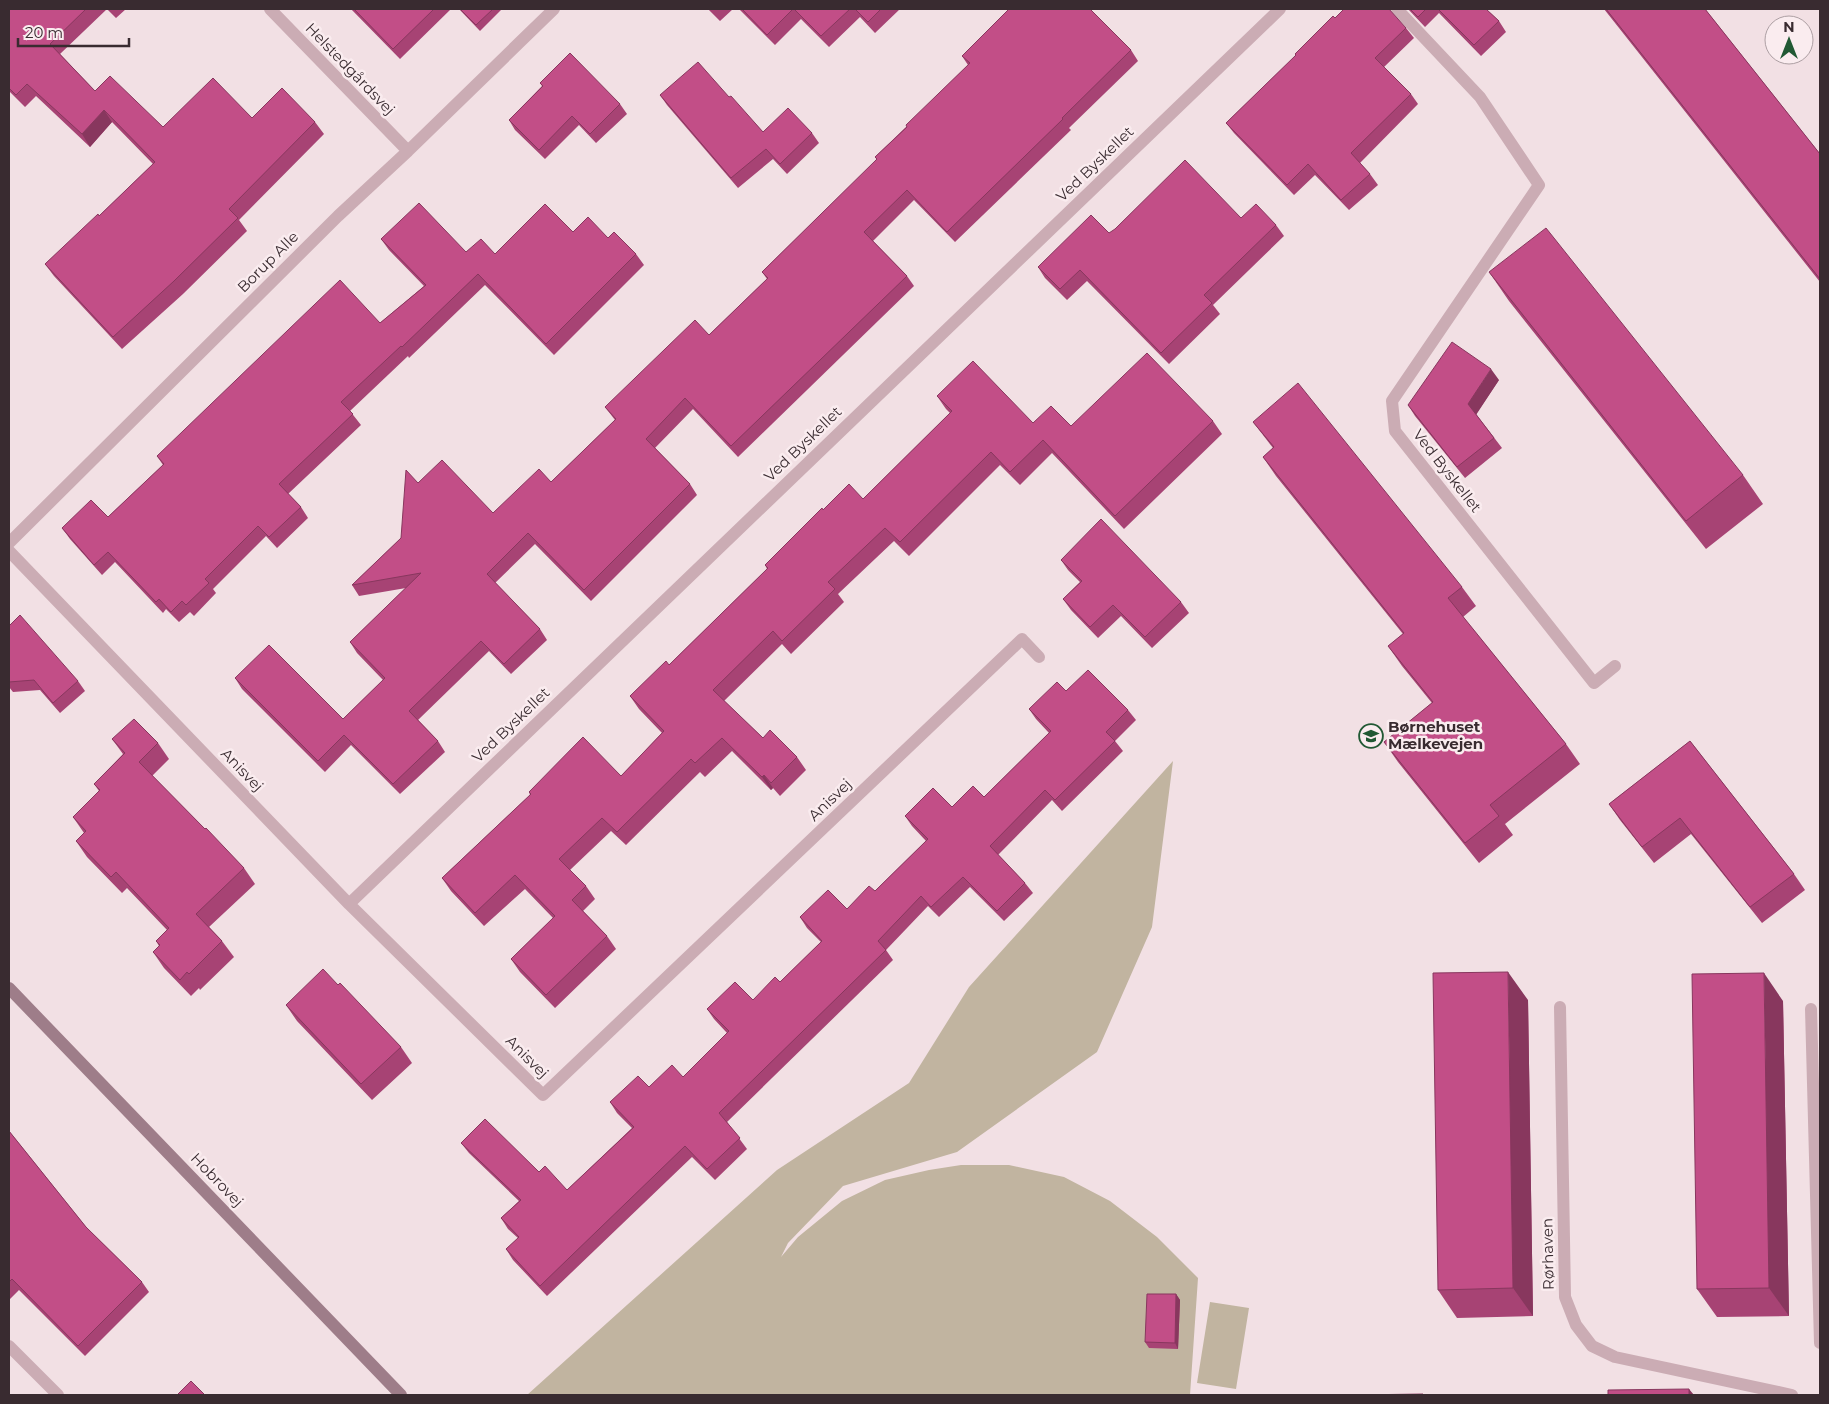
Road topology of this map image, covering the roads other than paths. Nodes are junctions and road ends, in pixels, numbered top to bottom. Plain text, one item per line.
1 (270, 9) edge
2 (554, 9) edge
3 (1280, 9) edge
4 (1397, 9) edge
5 (408, 151) junction
6 (9, 543) edge
7 (9, 551) edge
8 (1039, 657) dead end
9 (1615, 666) dead end
10 (349, 904) junction
11 (9, 988) edge
12 (1560, 1007) dead end
13 (1811, 1009) dead end
14 (1820, 1343) edge
15 (9, 1346) edge
16 (58, 1395) edge
17 (401, 1395) edge
18 (1792, 1395) edge

1 - 5 street, Helstedgårdsvej
2 - 5 street, Borup Alle
3 - 10 street, Ved Byskellet
4 - 9 street, Ved Byskellet
5 - 6 street, Borup Alle
7 - 10 street, Anisvej
8 - 10 street, Anisvej
11 - 17 main road, Hobrovej
12 - 18 street, Rørhaven
13 - 14 street
15 - 16 street

